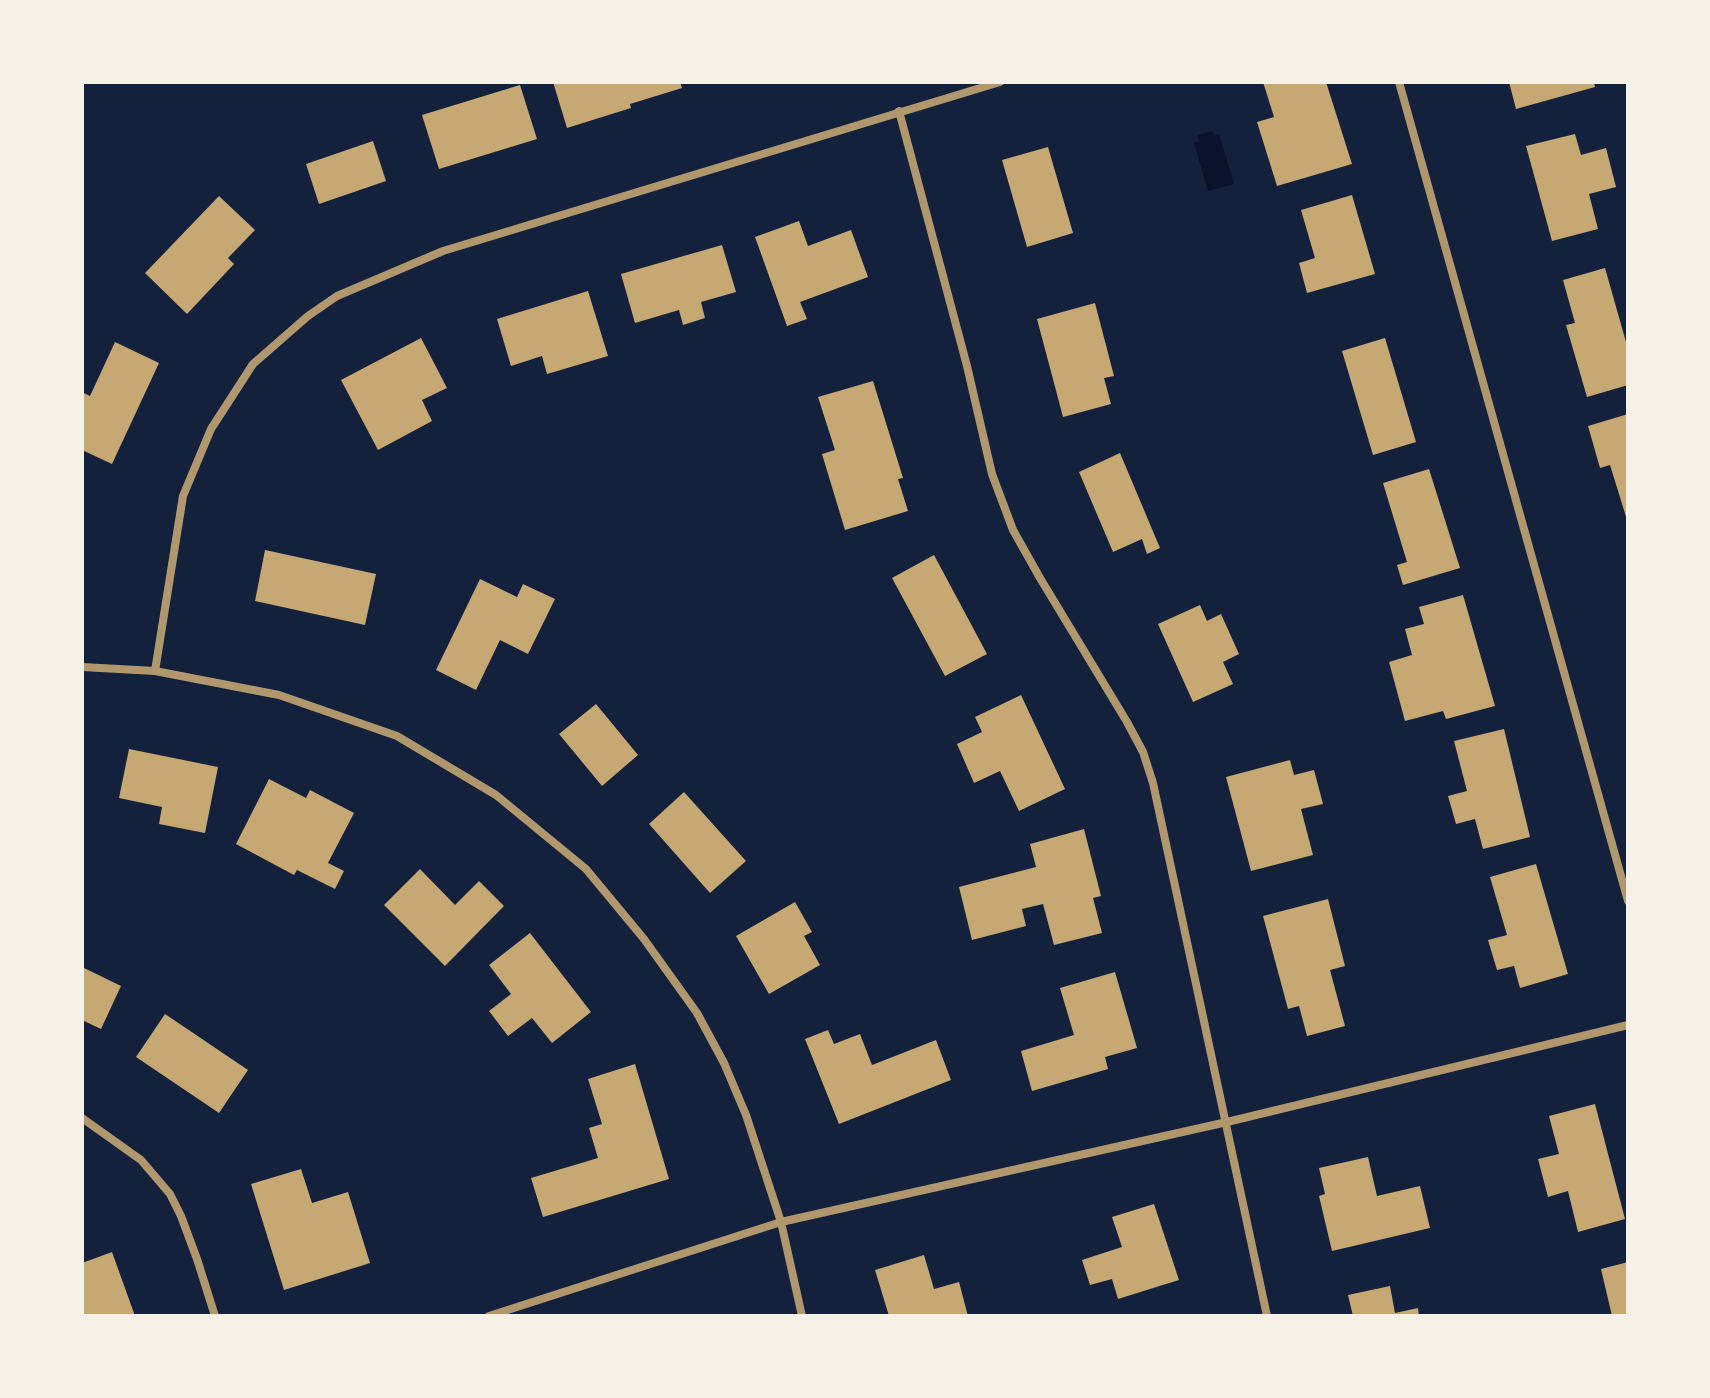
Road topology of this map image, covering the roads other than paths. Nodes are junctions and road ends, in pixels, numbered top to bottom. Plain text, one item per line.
1 (1000, 82) edge
2 (1399, 82) edge
3 (899, 111) junction
4 (82, 667) edge
5 (155, 671) junction
6 (1628, 901) edge
7 (1628, 1025) edge
8 (82, 1118) edge
9 (1227, 1122) junction
10 (781, 1222) junction
11 (215, 1316) edge
12 (489, 1316) edge
13 (802, 1316) edge
14 (1267, 1316) edge

1 - 3 street
2 - 6 street
3 - 5 street
3 - 9 street
4 - 5 street
5 - 10 street
7 - 9 street
8 - 11 street
9 - 10 street
9 - 14 street
10 - 12 street
10 - 13 street

